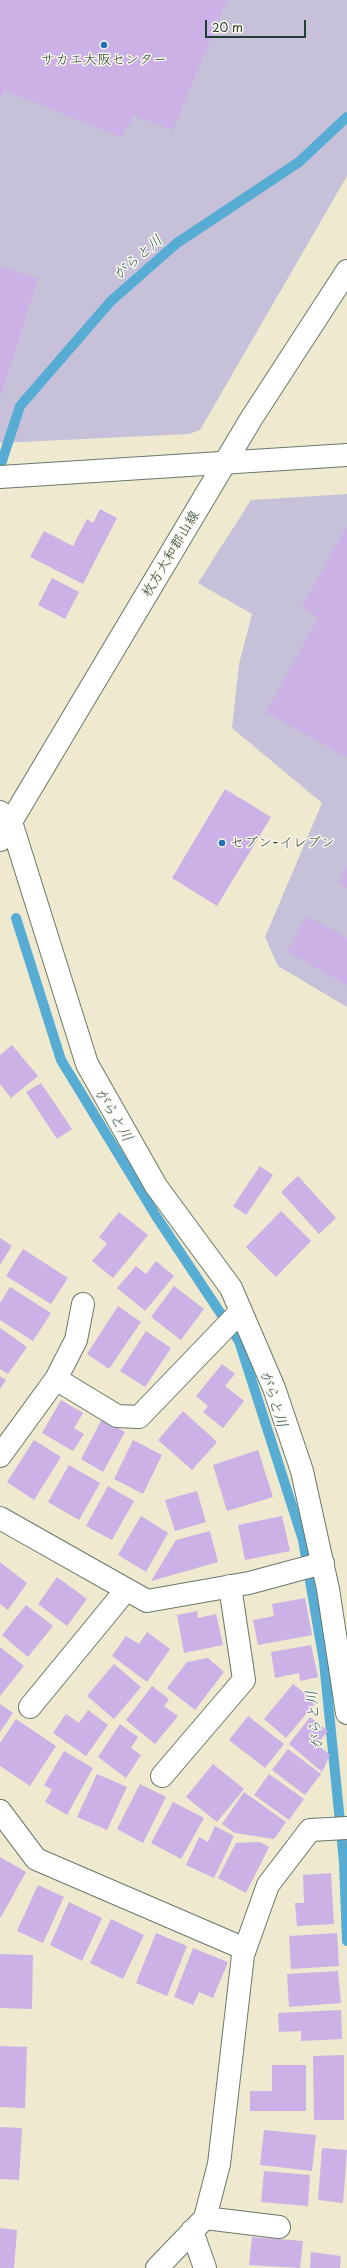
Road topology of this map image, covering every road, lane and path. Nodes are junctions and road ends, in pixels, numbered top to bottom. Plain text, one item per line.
1 (347, 271) edge
2 (347, 455) edge
3 (226, 463) junction
4 (10, 476) edge
5 (4, 825) edge
6 (83, 1304) dead end
7 (233, 1320) junction
8 (56, 1379) junction
9 (0, 1456) edge
10 (0, 1518) edge
11 (312, 1566) junction
12 (230, 1586) junction
13 (126, 1590) junction
14 (342, 1650) edge
15 (30, 1707) dead end
16 (347, 1713) edge
17 (162, 1776) dead end
18 (1, 1816) edge
19 (347, 1828) edge
20 (245, 1949) junction
21 (199, 2225) junction
22 (279, 2227) dead end
23 (157, 2268) edge
24 (205, 2268) edge

1 - 3 street, 枚方大和郡山線
2 - 3 street
3 - 4 street
3 - 5 street, 枚方大和郡山線
5 - 7 street
6 - 8 street
7 - 8 street
7 - 11 street
8 - 9 street
10 - 13 street
11 - 12 street
11 - 14 street
12 - 13 street
12 - 17 street
13 - 15 street
14 - 16 street
18 - 20 street
19 - 20 street
20 - 21 street
21 - 22 street
21 - 23 street
21 - 24 street

